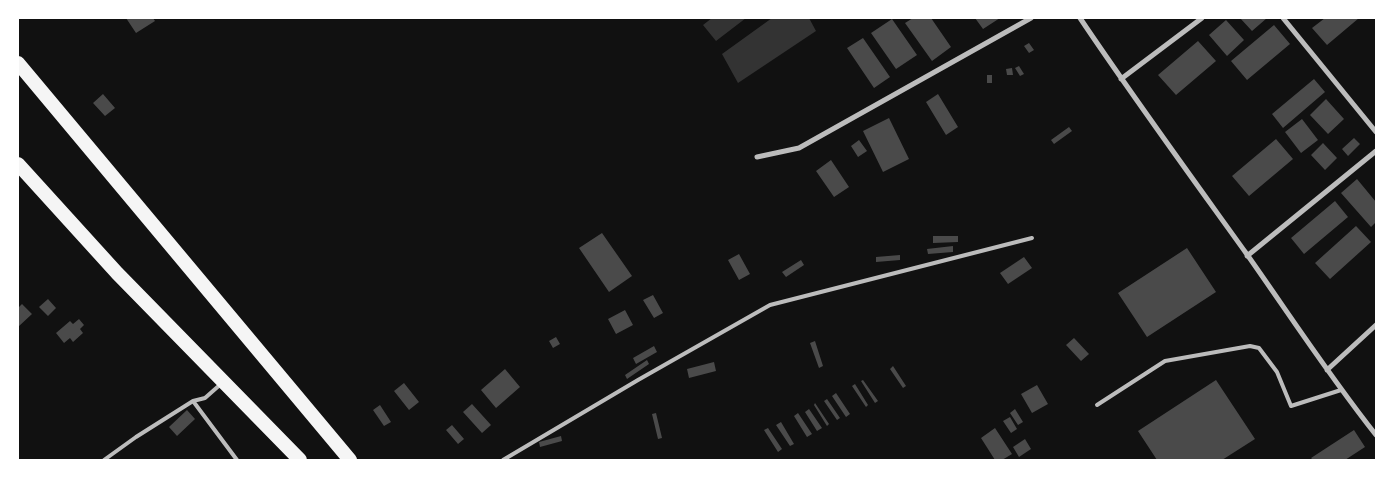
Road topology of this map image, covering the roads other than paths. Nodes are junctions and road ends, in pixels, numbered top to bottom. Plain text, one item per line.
1 (1031, 18) edge
2 (1080, 18) edge
3 (1202, 18) edge
4 (1283, 18) edge
5 (18, 63) edge
6 (1121, 80) junction
7 (1376, 132) edge
8 (1376, 150) edge
9 (757, 157) dead end
10 (18, 164) edge
11 (1032, 238) dead end
12 (1247, 256) junction
13 (1376, 325) edge
14 (1327, 370) junction
15 (224, 382) junction
16 (1341, 390) junction
17 (193, 401) junction
18 (1097, 405) dead end
19 (1376, 435) edge
20 (104, 460) edge
21 (237, 460) edge
22 (300, 460) edge
23 (350, 460) edge
24 (503, 460) edge

1 - 9 street
2 - 6 street
3 - 6 street
4 - 7 street
5 - 23 highway
6 - 12 street
8 - 12 street
10 - 15 highway
11 - 24 lane
12 - 14 street
13 - 14 street
14 - 16 street
15 - 17 lane
15 - 22 highway
16 - 18 lane
16 - 19 street
17 - 20 lane
17 - 21 lane

